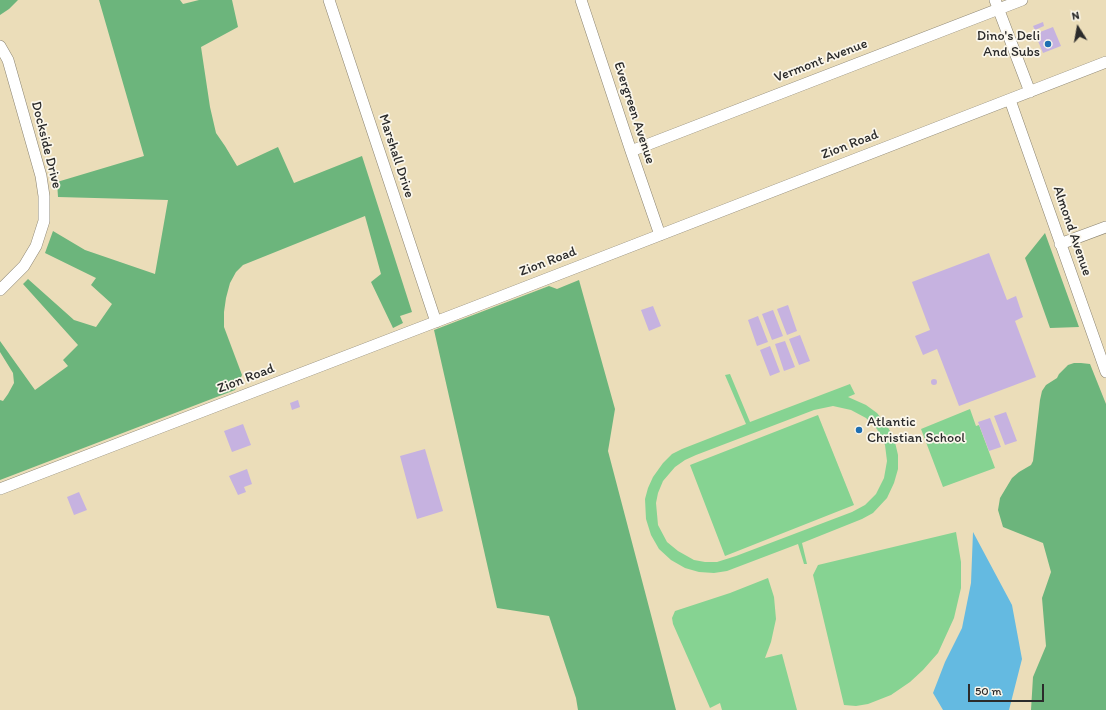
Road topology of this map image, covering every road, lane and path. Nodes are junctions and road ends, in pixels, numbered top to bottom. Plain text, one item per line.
1 (329, 0) edge
2 (1022, 0) edge
3 (584, 1) edge
4 (996, 4) edge
5 (0, 46) edge
6 (1106, 62) edge
7 (1030, 92) junction
8 (1010, 100) junction
9 (631, 151) junction
10 (1106, 228) edge
11 (660, 235) junction
12 (1060, 244) junction
13 (0, 290) edge
14 (436, 322) junction
15 (1106, 372) edge
16 (0, 489) edge

1 - 14 street, Marshall Drive
2 - 4 street, Vermont Avenue
3 - 9 street, Evergreen Avenue
4 - 7 street
4 - 9 street, Vermont Avenue
5 - 13 street, Dockside Drive
6 - 7 street, Zion Road
7 - 8 street, Zion Road
8 - 11 street, Zion Road
8 - 12 street, Almond Avenue
9 - 11 street, Evergreen Avenue
10 - 12 street
11 - 14 street, Zion Road
12 - 15 street, Almond Avenue
14 - 16 street, Zion Road

